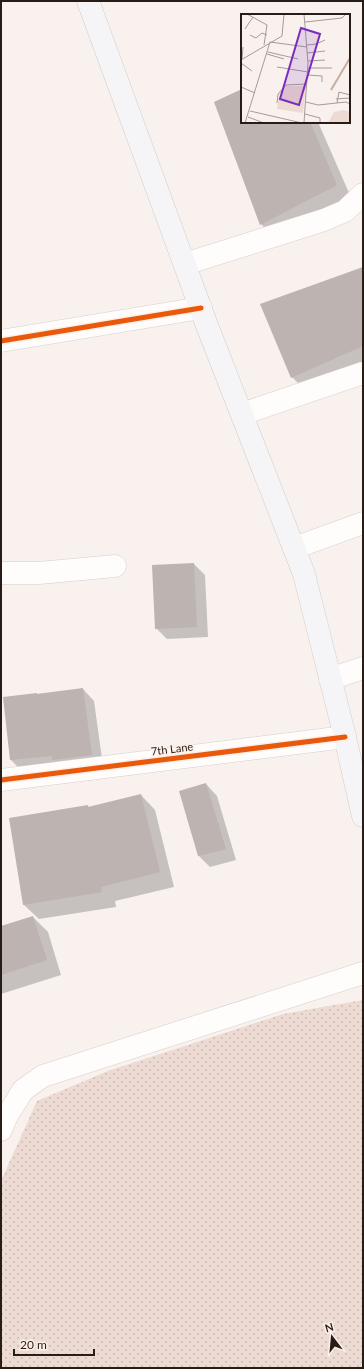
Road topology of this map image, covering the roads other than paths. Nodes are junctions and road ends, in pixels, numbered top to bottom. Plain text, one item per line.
1 (88, 1) edge
2 (363, 194) edge
3 (185, 264) junction
4 (201, 308) junction
5 (1, 341) edge
6 (363, 373) edge
7 (242, 414) junction
8 (363, 523) edge
9 (294, 548) junction
10 (115, 566) dead end
11 (1, 573) edge
12 (363, 668) edge
13 (330, 679) junction
14 (345, 737) junction
15 (1, 780) edge
16 (362, 803) edge
17 (363, 973) edge
18 (1, 1130) edge

1 - 3 main road
2 - 3 street
3 - 4 main road
4 - 5 street
4 - 7 main road
6 - 7 street
7 - 9 main road
8 - 9 street
9 - 13 main road
10 - 11 street
12 - 13 street
13 - 14 main road
14 - 15 street, 7th Lane
14 - 16 main road
17 - 18 street

